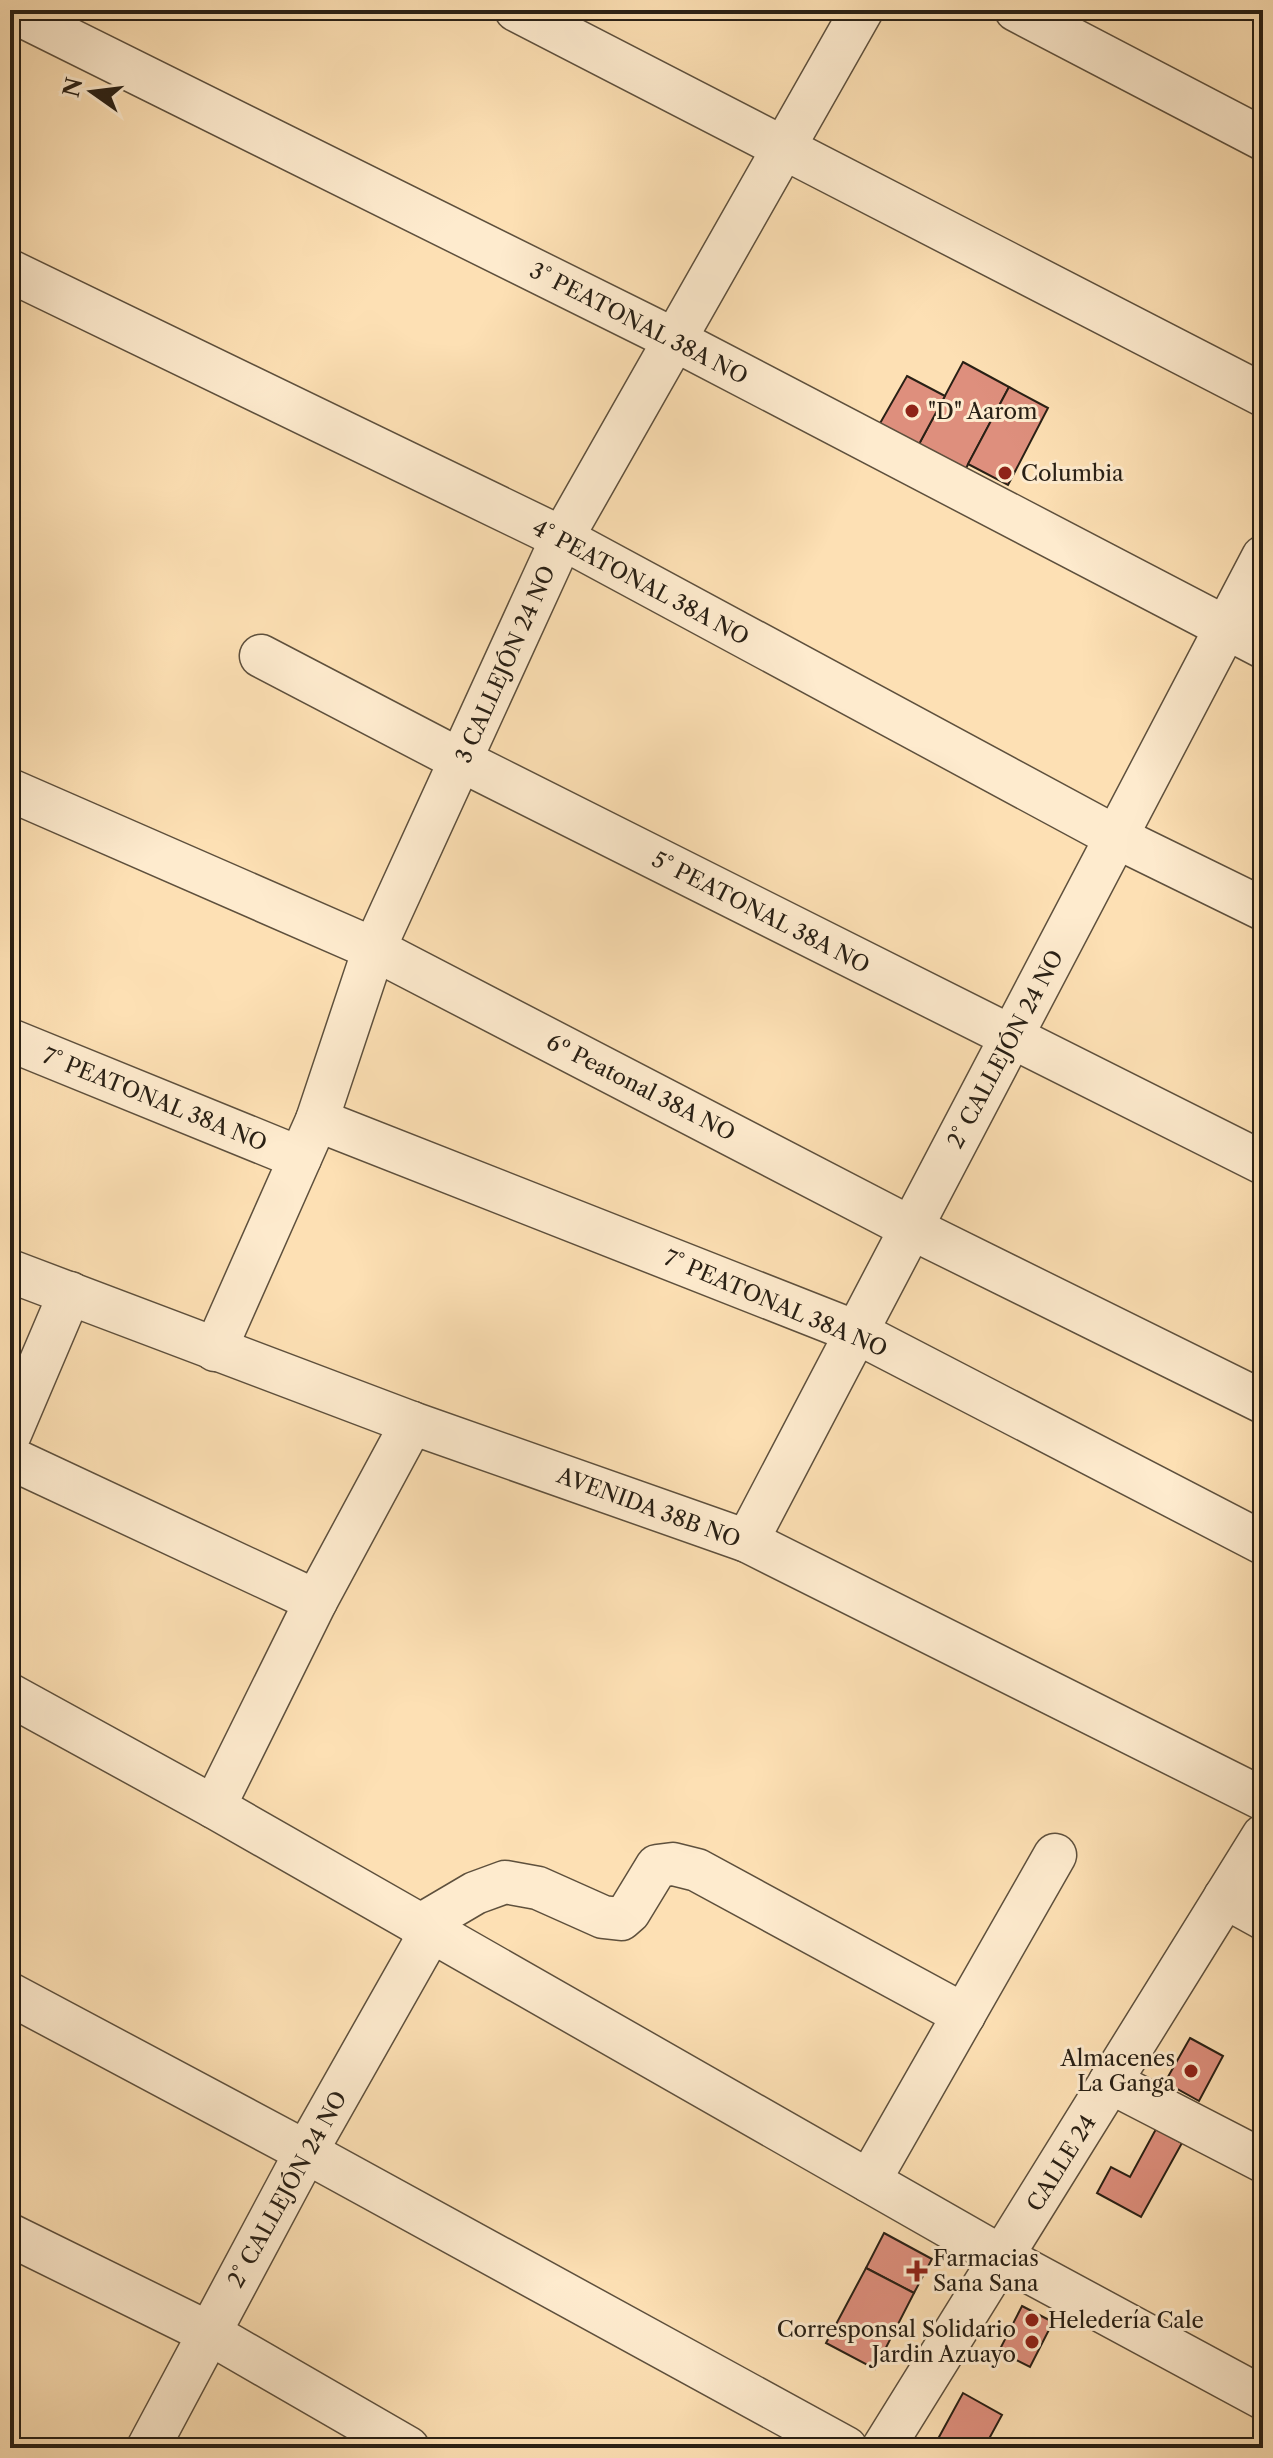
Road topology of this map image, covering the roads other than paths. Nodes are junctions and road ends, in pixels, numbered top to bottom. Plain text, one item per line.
1 (10, 10) edge
2 (516, 10) edge
3 (862, 10) edge
4 (1016, 10) edge
5 (1263, 139) edge
6 (785, 147) junction
7 (10, 271) edge
8 (675, 340) junction
9 (1263, 395) edge
10 (562, 538) junction
11 (1263, 557) edge
12 (1226, 628) junction
13 (1263, 647) edge
14 (261, 656) dead end
15 (462, 761) junction
16 (10, 790) edge
17 (1116, 837) junction
18 (1263, 909) edge
19 (374, 949) junction
20 (1010, 1038) junction
21 (10, 1040) edge
22 (317, 1120) junction
23 (300, 1158) junction
24 (1263, 1163) edge
25 (911, 1228) junction
26 (10, 1271) edge
27 (70, 1293) junction
28 (856, 1332) junction
29 (215, 1350) junction
30 (1263, 1402) edge
31 (13, 1417) edge
32 (412, 1423) junction
33 (10, 1458) edge
34 (747, 1541) junction
35 (1263, 1543) edge
36 (316, 1601) junction
37 (10, 1695) edge
38 (1263, 1799) edge
39 (214, 1807) junction
40 (1263, 1836) edge
41 (1055, 1855) dead end
42 (1225, 1897) junction
43 (1263, 1918) edge
44 (424, 1929) junction
45 (10, 1994) edge
46 (964, 2015) junction
47 (1110, 2082) junction
48 (306, 2152) junction
49 (1263, 2161) edge
50 (869, 2181) junction
51 (10, 2235) edge
52 (1002, 2257) junction
53 (209, 2333) junction
54 (1263, 2398) edge
55 (148, 2448) edge
56 (408, 2448) edge
57 (846, 2448) edge
58 (883, 2448) edge

1 - 8 street, 3° PEATONAL 38A NO
2 - 6 street
3 - 6 street, 3 CALLEJÓN 24 NO
4 - 5 street
6 - 8 street, 3 CALLEJÓN 24 NO
6 - 9 street
7 - 10 street, 4° PEATONAL 38A NO
8 - 10 street, 3 CALLEJÓN 24 NO
8 - 12 street, 3° PEATONAL 38A NO
10 - 15 street, 3 CALLEJÓN 24 NO
10 - 17 street, 4° PEATONAL 38A NO
11 - 12 street, 2° CALLEJÓN 24 NO
12 - 13 street, 3° PEATONAL 38A NO
12 - 17 street, 2° CALLEJÓN 24 NO
14 - 15 street, 5° PEATONAL 38A NO
15 - 19 street, 3 CALLEJÓN 24 NO
15 - 20 street, 5° PEATONAL 38A NO
16 - 19 street, 6º Peatonal 38A NO
17 - 18 street, 4° PEATONAL 38A NO
17 - 20 street, 2° CALLEJÓN 24 NO
19 - 22 street, 3 CALLEJÓN 24 NO
19 - 25 street, 6º Peatonal 38A NO
20 - 24 street, 5° PEATONAL 38A NO
20 - 25 street, 2° CALLEJÓN 24 NO
21 - 23 street, 7° PEATONAL 38A NO
22 - 23 street, 3 CALLEJÓN 24 NO
22 - 28 street, 7° PEATONAL 38A NO
23 - 29 street, 3 CALLEJÓN 24 NO
25 - 28 street, 2° CALLEJÓN 24 NO
25 - 30 street, 6º Peatonal 38A NO
26 - 27 street, AVENIDA 38B NO
27 - 29 street, AVENIDA 38B NO
27 - 31 street
28 - 34 street, 2° CALLEJÓN 24 NO
28 - 35 street, 7° PEATONAL 38A NO
29 - 32 street, AVENIDA 38B NO
32 - 34 street, AVENIDA 38B NO
32 - 36 street
33 - 36 street
34 - 38 street, AVENIDA 38B NO
36 - 39 street
37 - 39 street
39 - 44 street
40 - 42 street, CALLE 24
41 - 46 street
42 - 43 street
42 - 47 street, CALLE 24
44 - 46 street
44 - 48 street, 2° CALLEJÓN 24 NO
44 - 50 street
45 - 48 street
46 - 50 street
47 - 49 street
47 - 52 street, CALLE 24
48 - 53 street, 2° CALLEJÓN 24 NO
48 - 57 street
50 - 52 street
51 - 53 street
52 - 54 street
52 - 58 street, CALLE 24
53 - 55 street, 2° CALLEJÓN 24 NO
53 - 56 street

